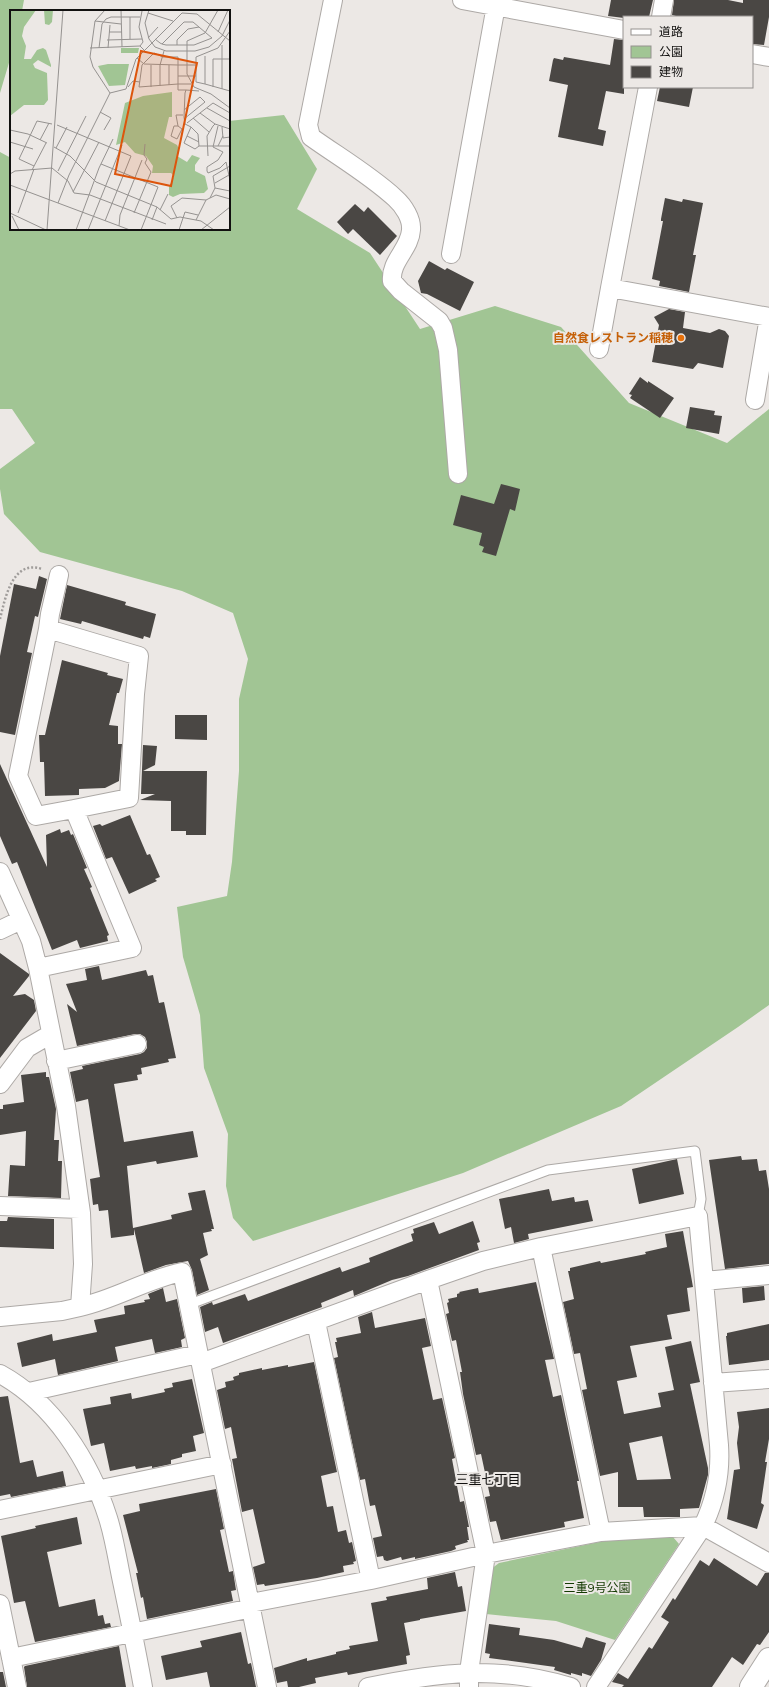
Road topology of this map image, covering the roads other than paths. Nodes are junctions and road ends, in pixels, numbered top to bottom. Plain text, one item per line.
1 (333, 0) edge
2 (462, 0) edge
3 (664, 0) edge
4 (496, 3) edge
5 (661, 16) edge
6 (623, 30) edge
7 (753, 54) edge
8 (769, 57) edge
9 (648, 88) edge
10 (451, 254) dead end
11 (610, 288) junction
12 (769, 317) edge
13 (599, 349) dead end
14 (755, 400) dead end
15 (458, 474) dead end
16 (60, 575) road end
17 (48, 629) junction
18 (74, 809) junction
19 (0, 872) edge
20 (22, 920) junction
21 (0, 930) edge
22 (38, 968) junction
23 (51, 1034) junction
24 (137, 1044) dead end
25 (56, 1061) junction
26 (0, 1084) edge
27 (0, 1206) edge
28 (80, 1209) junction
29 (698, 1216) junction
30 (541, 1247) junction
31 (769, 1275) edge
32 (428, 1280) junction
33 (704, 1281) junction
34 (190, 1304) junction
35 (80, 1306) junction
36 (0, 1316) edge
37 (316, 1322) junction
38 (200, 1359) junction
39 (0, 1374) edge
40 (769, 1379) edge
41 (713, 1384) junction
42 (29, 1392) junction
43 (222, 1464) junction
44 (98, 1489) junction
45 (0, 1510) edge
46 (703, 1526) junction
47 (601, 1532) junction
48 (486, 1554) junction
49 (769, 1563) edge
50 (371, 1580) junction
51 (0, 1604) edge
52 (252, 1606) junction
53 (133, 1633) junction
54 (7, 1656) edge
55 (769, 1659) edge
56 (469, 1679) edge
57 (17, 1687) edge
58 (143, 1687) edge
59 (267, 1687) edge
60 (368, 1687) edge
61 (571, 1687) edge
62 (596, 1687) edge
63 (751, 1687) edge

1 - 15 street
2 - 4 street
3 - 5 street
4 - 6 street
4 - 10 street
7 - 8 street
9 - 11 street
11 - 12 street
11 - 13 street
12 - 14 street
16 - 17 street
17 - 18 street
17 - 18 street
18 - 22 street
19 - 20 street
20 - 21 street
20 - 22 street
22 - 23 street
23 - 25 street
23 - 26 street
24 - 25 street
25 - 28 street
27 - 28 street
28 - 35 street
29 - 30 street
29 - 33 street
29 - 34 lane
30 - 32 street
30 - 47 street
31 - 33 street
32 - 37 street
32 - 48 street
33 - 41 street
34 - 35 street
34 - 38 street
35 - 36 street
37 - 38 street
37 - 50 street
38 - 42 street
38 - 43 street
39 - 42 street
40 - 41 street
41 - 46 street
42 - 44 street
43 - 44 street
43 - 52 street
44 - 45 street
44 - 53 street
46 - 47 street
46 - 49 street
46 - 62 street
47 - 48 street
48 - 50 street
48 - 56 street
50 - 52 street
51 - 54 street
52 - 53 street
52 - 59 street
53 - 54 street
53 - 58 street
54 - 57 street
55 - 63 street
56 - 60 street
56 - 61 street

